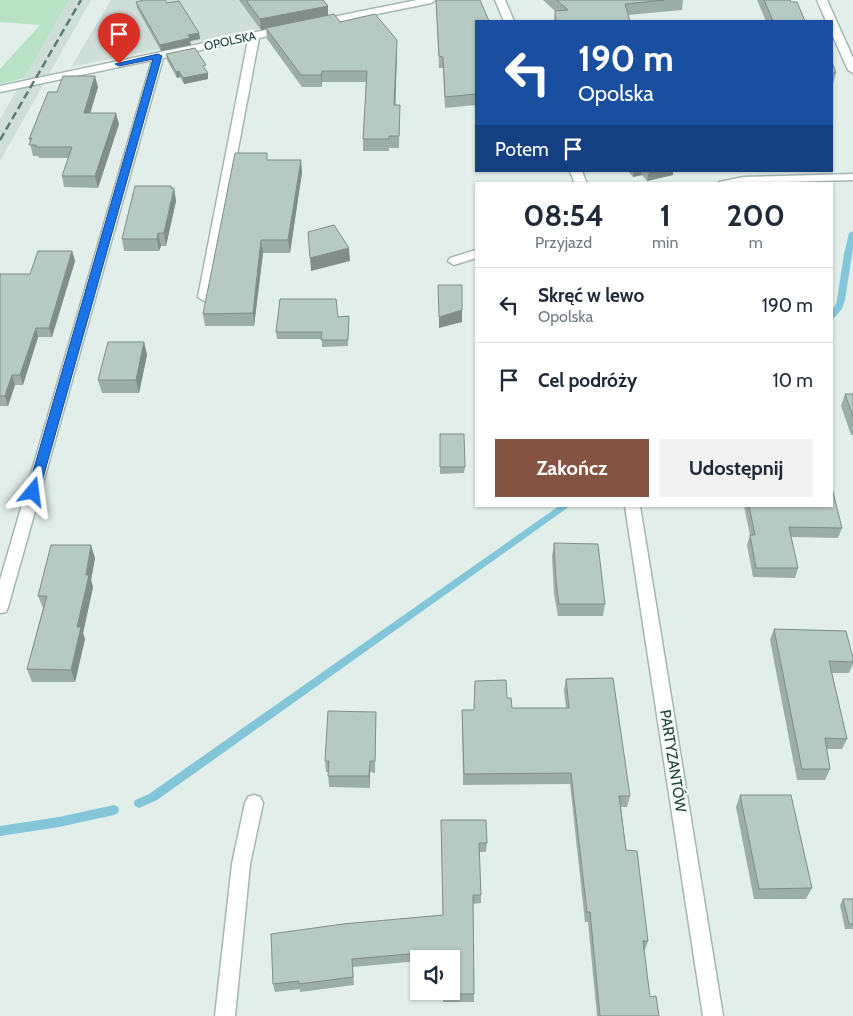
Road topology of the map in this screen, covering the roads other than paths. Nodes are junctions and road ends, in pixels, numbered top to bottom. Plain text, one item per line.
1 (431, 0) edge
2 (500, 0) edge
3 (822, 0) edge
4 (509, 20) edge
5 (831, 20) edge
6 (310, 24) edge
7 (833, 25) edge
8 (291, 28) edge
9 (254, 36) junction
10 (158, 56) junction
11 (853, 70) edge
12 (0, 89) edge
13 (853, 177) edge
14 (734, 182) edge
15 (475, 254) edge
16 (454, 261) dead end
17 (204, 297) edge
18 (632, 507) edge
19 (0, 607) edge
20 (254, 803) dead end
21 (226, 1016) edge
22 (714, 1016) edge

1 - 6 street
2 - 4 street
3 - 5 street
7 - 11 street
8 - 9 street, OPOLSKA
9 - 10 street, OPOLSKA
9 - 17 street
10 - 12 street, OPOLSKA
10 - 19 street
13 - 14 street
15 - 16 street
18 - 22 street, PARTYZANTÓW
20 - 21 street

